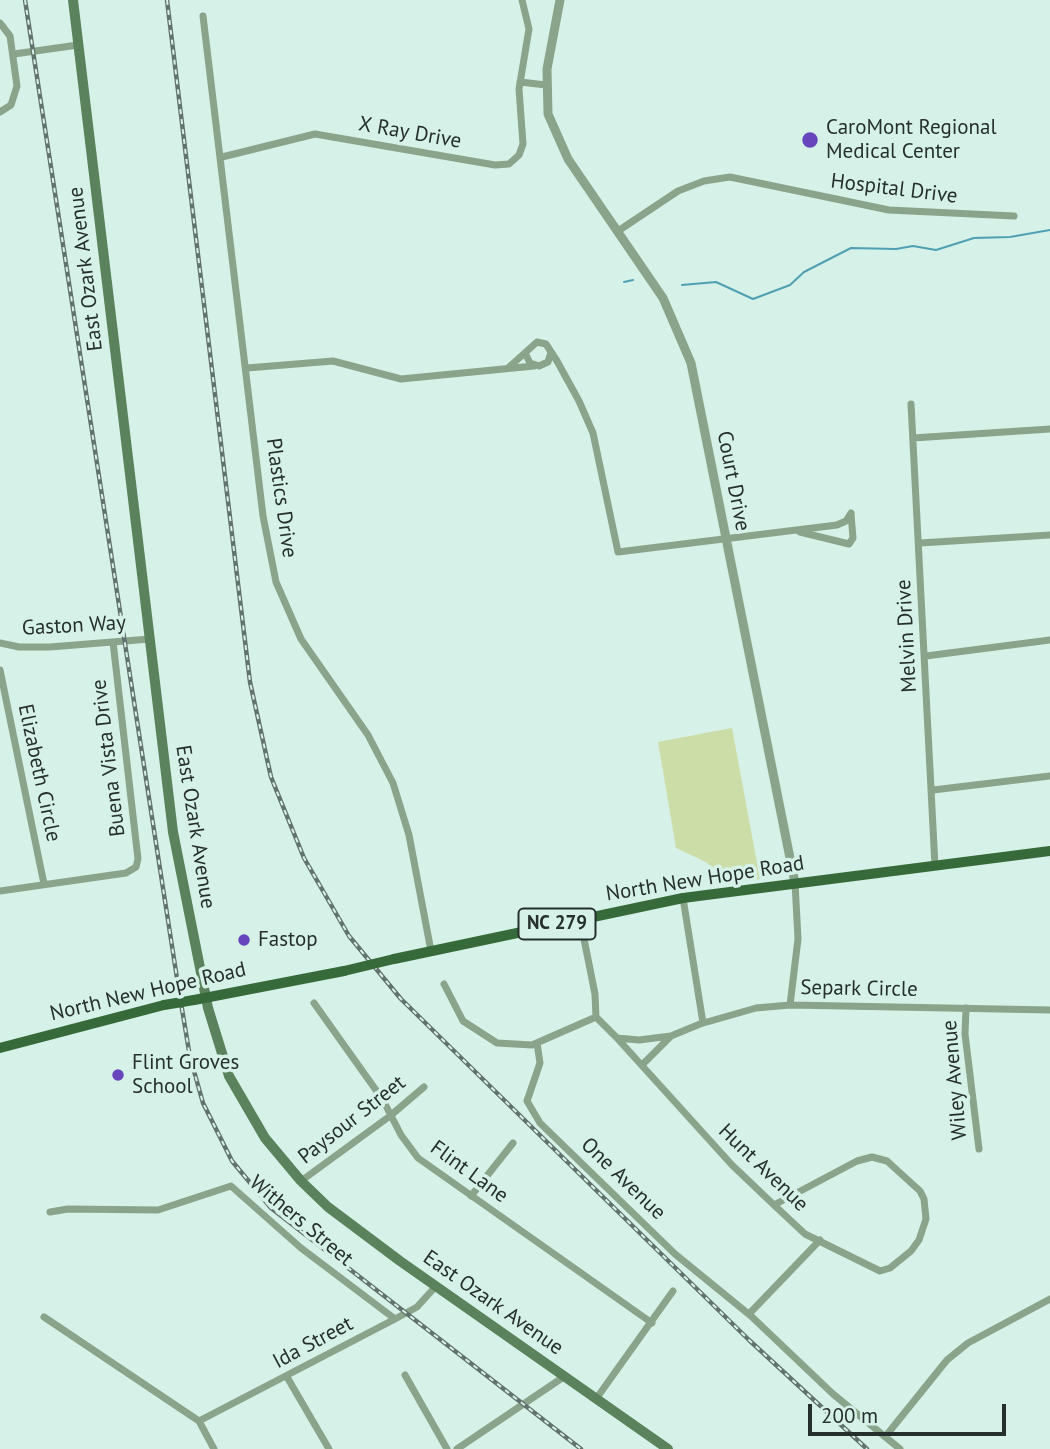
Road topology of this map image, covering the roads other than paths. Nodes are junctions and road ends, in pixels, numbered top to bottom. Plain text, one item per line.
1 (73, 0) edge
2 (522, 0) edge
3 (560, 0) edge
4 (203, 16) dead end
5 (0, 23) edge
6 (78, 45) junction
7 (14, 54) junction
8 (520, 82) junction
9 (546, 85) junction
10 (0, 112) edge
11 (222, 157) junction
12 (1014, 216) dead end
13 (618, 231) junction
14 (551, 352) junction
15 (526, 355) junction
16 (544, 365) junction
17 (534, 366) junction
18 (247, 368) junction
19 (508, 368) junction
20 (561, 370) junction
21 (911, 404) dead end
22 (1050, 429) edge
23 (913, 438) junction
24 (789, 530) junction
25 (1050, 535) edge
26 (726, 537) junction
27 (920, 543) junction
28 (150, 639) junction
29 (1050, 640) edge
30 (113, 642) junction
31 (0, 643) edge
32 (926, 656) junction
33 (0, 670) edge
34 (1, 686) edge
35 (1050, 776) edge
36 (933, 790) junction
37 (1050, 851) edge
38 (935, 866) junction
39 (795, 883) junction
40 (44, 884) junction
41 (0, 891) edge
42 (683, 898) junction
43 (580, 919) junction
44 (431, 951) junction
45 (444, 984) dead end
46 (200, 998) junction
47 (314, 1003) dead end
48 (790, 1005) junction
49 (966, 1008) junction
50 (1050, 1010) edge
51 (596, 1017) junction
52 (703, 1023) junction
53 (671, 1036) junction
54 (617, 1038) junction
55 (537, 1043) junction
56 (0, 1048) edge
57 (642, 1065) junction
58 (424, 1087) dead end
59 (390, 1116) junction
60 (513, 1143) dead end
61 (979, 1149) dead end
62 (301, 1181) junction
63 (471, 1196) junction
64 (774, 1205) junction
65 (50, 1212) dead end
66 (820, 1240) junction
67 (436, 1286) junction
68 (673, 1291) dead end
69 (1050, 1299) edge
70 (749, 1314) junction
71 (44, 1317) dead end
72 (395, 1319) junction
73 (652, 1323) junction
74 (405, 1375) dead end
75 (565, 1376) junction
76 (287, 1377) junction
77 (596, 1399) junction
78 (200, 1421) junction
79 (885, 1437) junction
80 (213, 1447) edge
81 (204, 1449) edge
82 (329, 1449) edge
83 (447, 1449) edge
84 (457, 1449) edge
85 (668, 1449) edge
86 (900, 1449) edge

1 - 6 main road, East Ozark Avenue
2 - 8 street, X Ray Drive
3 - 9 street, Court Drive
4 - 11 street, Plastics Drive
5 - 7 street
6 - 7 street
6 - 28 main road, East Ozark Avenue
7 - 10 street
8 - 9 street
8 - 11 street, X Ray Drive
9 - 13 street, Court Drive
11 - 18 street, Plastics Drive
12 - 13 street, Hospital Drive
13 - 26 street, Court Drive
14 - 15 street
14 - 16 street
14 - 20 street
15 - 17 street
15 - 19 street
16 - 17 street
16 - 20 street
17 - 19 street
18 - 19 street
18 - 44 street, Plastics Drive
20 - 26 street
21 - 23 street, Melvin Drive
22 - 23 street
23 - 27 street, Melvin Drive
24 - 24 street
24 - 26 street
25 - 27 street
26 - 39 street, Court Drive
27 - 32 street, Melvin Drive
28 - 30 street, Gaston Way
28 - 46 main road, East Ozark Avenue
29 - 32 street
30 - 31 street, Gaston Way
30 - 40 street, Buena Vista Drive
32 - 36 street, Melvin Drive
33 - 34 street, Elizabeth Circle
34 - 40 street, Elizabeth Circle
35 - 36 street
36 - 38 street, Melvin Drive
37 - 38 main road, North New Hope Road / NC 279
38 - 39 main road, North New Hope Road / NC 279
39 - 42 main road, North New Hope Road / NC 279
39 - 48 street, Court Drive
40 - 41 street
42 - 43 main road, North New Hope Road / NC 279
42 - 52 street
43 - 44 main road, North New Hope Road / NC 279
43 - 51 street
44 - 46 main road, North New Hope Road / NC 279, bridge
45 - 55 street
46 - 56 main road, North New Hope Road / NC 279, bridge
46 - 62 main road, East Ozark Avenue
47 - 59 street, Flint Lane
48 - 49 street, Separk Circle
48 - 52 street, Separk Circle
49 - 50 street, Separk Circle
49 - 61 street, Wiley Avenue
51 - 54 street
51 - 55 street
52 - 53 street, Separk Circle
53 - 54 street, Separk Circle
53 - 57 street, Separk Circle
54 - 57 street, Hunt Avenue
55 - 70 street, One Avenue
57 - 64 street, Hunt Avenue
58 - 59 street, Paysour Street
59 - 62 street, Paysour Street
59 - 63 street, Flint Lane
60 - 63 street
62 - 67 main road, East Ozark Avenue
63 - 73 street, Flint Lane
64 - 66 street, Hunt Avenue
64 - 66 street, Hunt Avenue
65 - 72 street, Withers Street
66 - 70 street
67 - 72 street, Ida Street
67 - 75 main road, East Ozark Avenue
68 - 73 street
69 - 79 street
70 - 79 street, One Avenue
71 - 78 street
72 - 76 street, Ida Street
73 - 77 street
74 - 83 street
75 - 77 main road, East Ozark Avenue
75 - 84 street
76 - 78 street, Ida Street
76 - 82 street
77 - 85 main road, East Ozark Avenue
78 - 80 street
79 - 86 street, One Avenue
80 - 81 street

